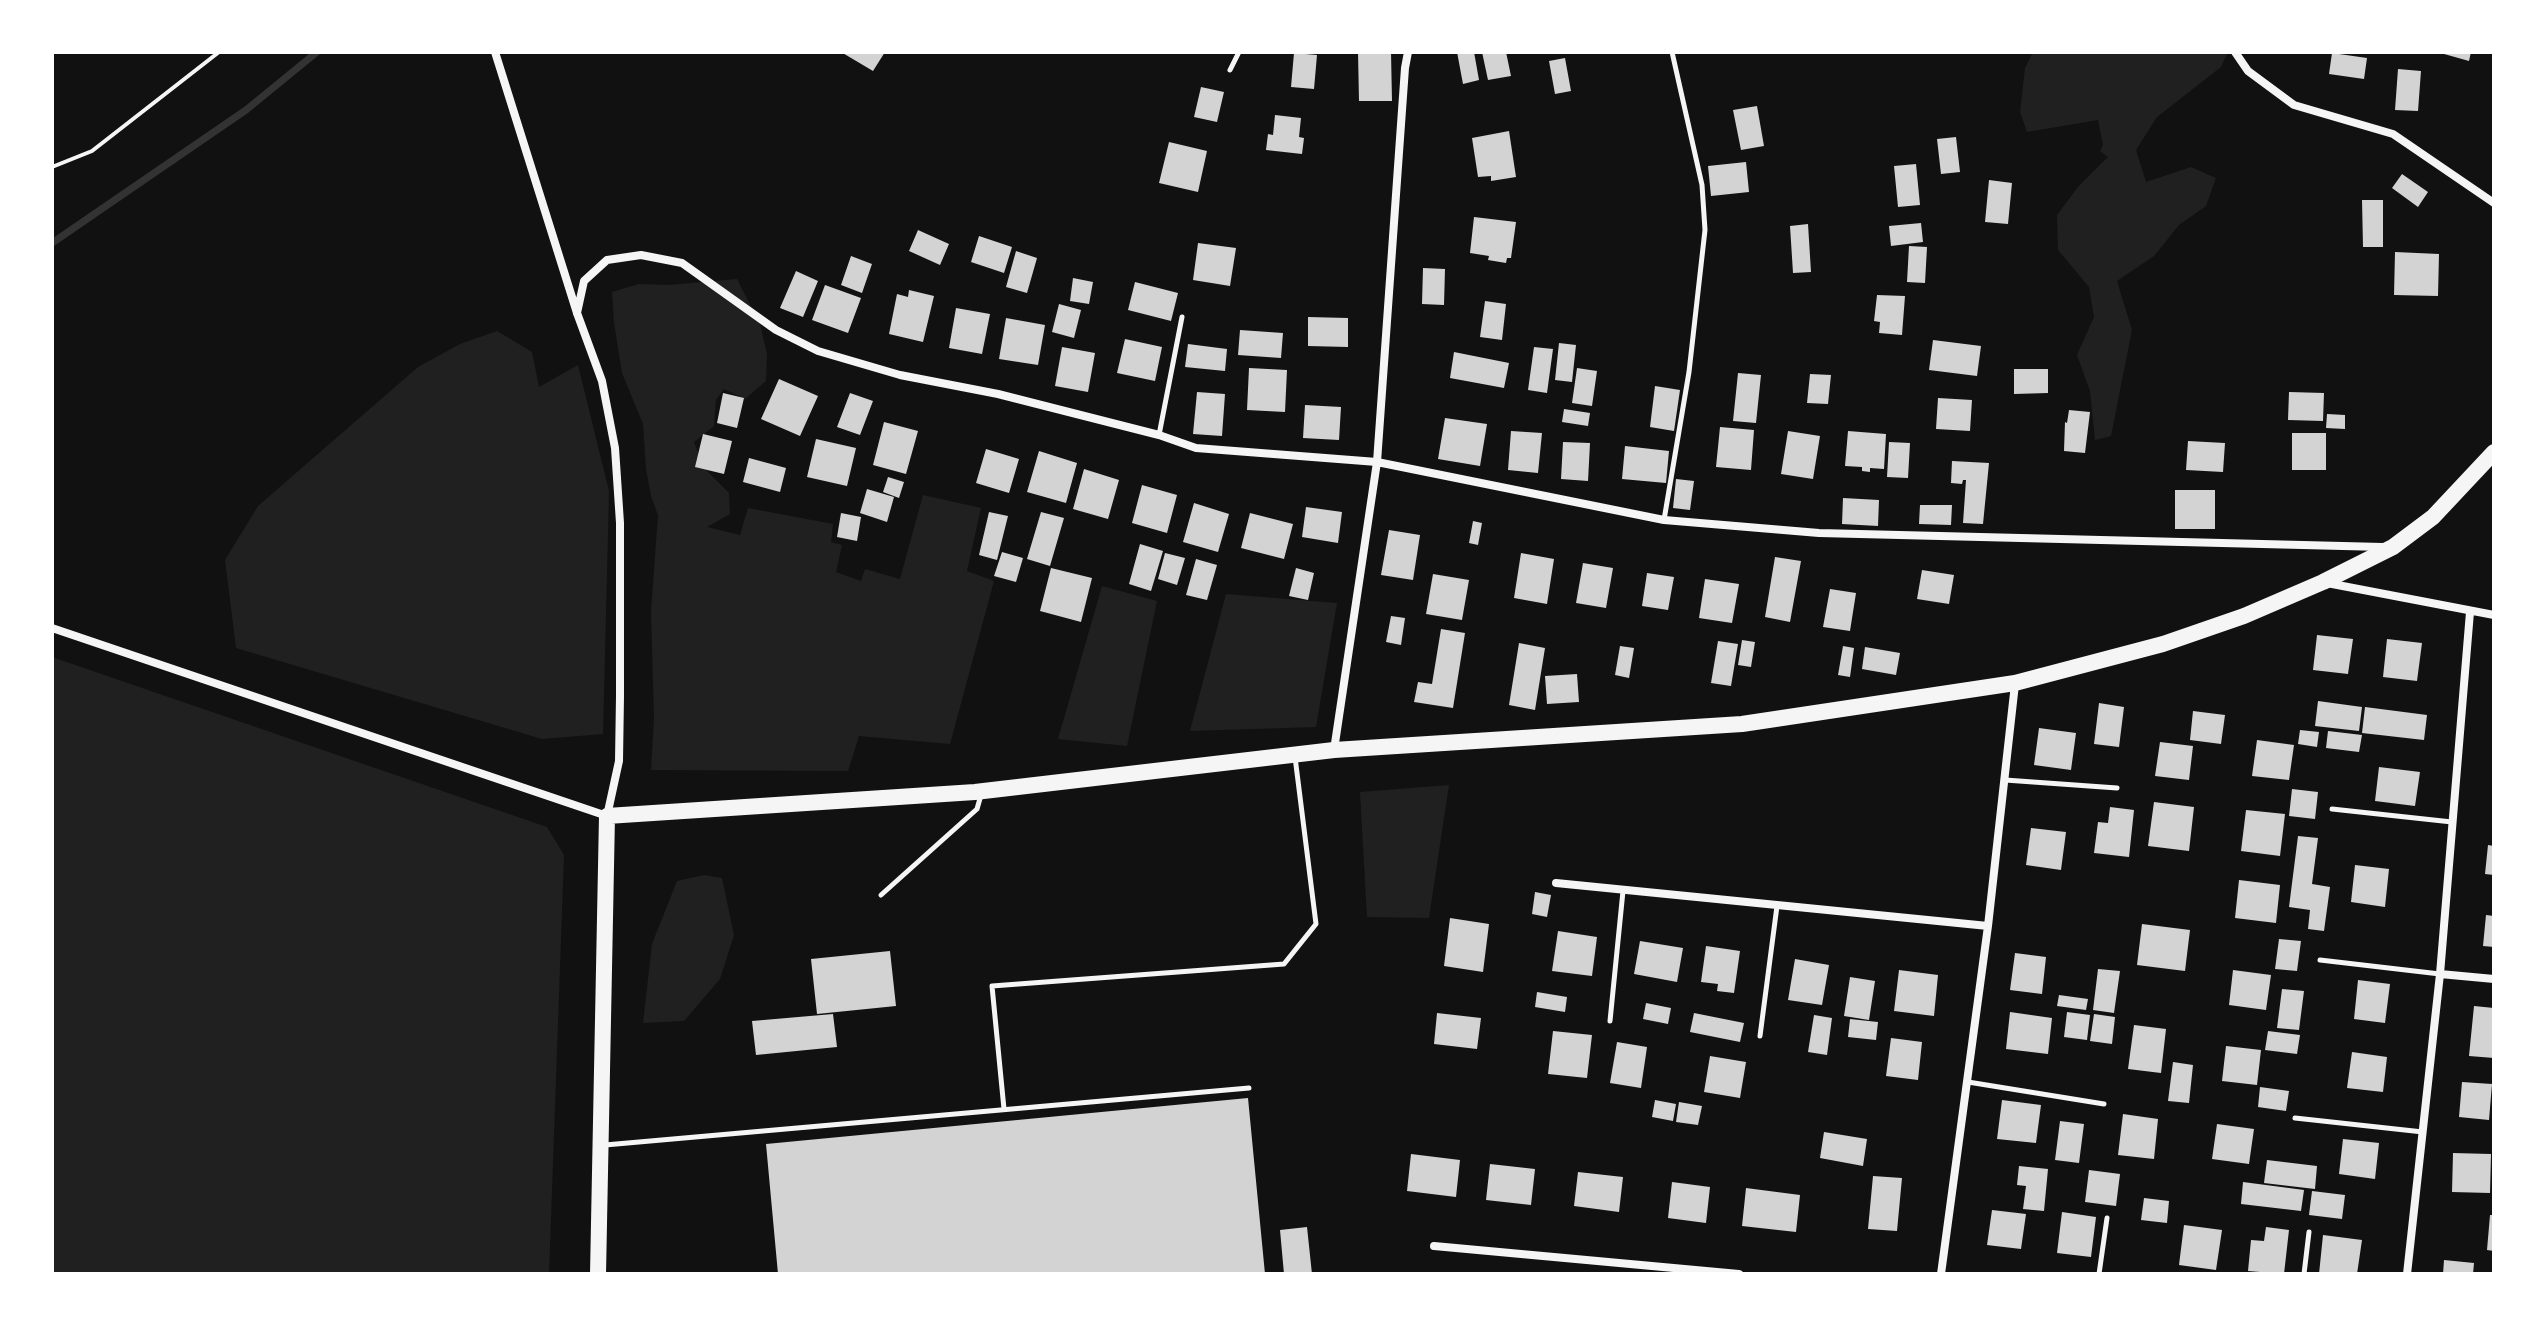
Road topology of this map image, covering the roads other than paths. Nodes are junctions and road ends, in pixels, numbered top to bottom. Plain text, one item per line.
1 (495, 52) edge
2 (1239, 52) edge
3 (1408, 52) edge
4 (1672, 52) edge
5 (2235, 52) edge
6 (1230, 70) dead end
7 (2494, 203) edge
8 (577, 313) junction
9 (1182, 317) dead end
10 (1159, 435) junction
11 (2494, 452) edge
12 (1377, 462) junction
13 (1664, 520) junction
14 (2393, 547) junction
15 (2323, 582) junction
16 (2470, 612) junction
17 (2494, 615) edge
18 (52, 628) edge
19 (2015, 683) junction
20 (1334, 750) junction
21 (1295, 755) junction
22 (2004, 780) junction
23 (2117, 788) dead end
24 (982, 791) junction
25 (2332, 809) dead end
26 (607, 816) junction
27 (2453, 823) junction
28 (1556, 883) dead end
29 (1624, 890) junction
30 (881, 895) dead end
31 (1777, 905) junction
32 (1988, 926) junction
33 (2320, 960) dead end
34 (2440, 974) junction
35 (2494, 979) edge
36 (1610, 1021) dead end
37 (1760, 1036) dead end
38 (1967, 1082) junction
39 (1249, 1088) dead end
40 (2104, 1104) dead end
41 (1004, 1109) junction
42 (2295, 1118) dead end
43 (2423, 1132) junction
44 (600, 1145) junction
45 (2107, 1218) dead end
46 (2309, 1232) dead end
47 (1434, 1246) dead end
48 (598, 1274) edge
49 (1739, 1274) edge
50 (1941, 1274) edge
51 (2099, 1274) edge
52 (2304, 1274) edge
53 (2407, 1274) edge

1 - 8 street
2 - 6 lane
3 - 12 street
4 - 13 lane
5 - 7 street
8 - 10 street
8 - 26 street
9 - 10 lane
10 - 12 street
11 - 14 main road
12 - 13 street
12 - 20 street
13 - 14 street
14 - 15 main road
15 - 16 street
15 - 19 main road
16 - 17 street
16 - 27 street
18 - 26 street
19 - 20 main road
19 - 22 street
20 - 21 main road
21 - 24 main road
21 - 41 lane
22 - 23 lane
22 - 32 street
24 - 26 main road
24 - 30 lane
25 - 27 lane
26 - 44 main road
27 - 34 street
28 - 29 street
29 - 31 street
29 - 36 lane
31 - 32 street
31 - 37 lane
32 - 38 street
33 - 34 lane
34 - 35 street
34 - 43 street
38 - 40 lane
38 - 50 street
39 - 41 lane
41 - 44 lane
42 - 43 lane
43 - 53 street
44 - 48 main road
45 - 51 lane
46 - 52 lane
47 - 49 street

